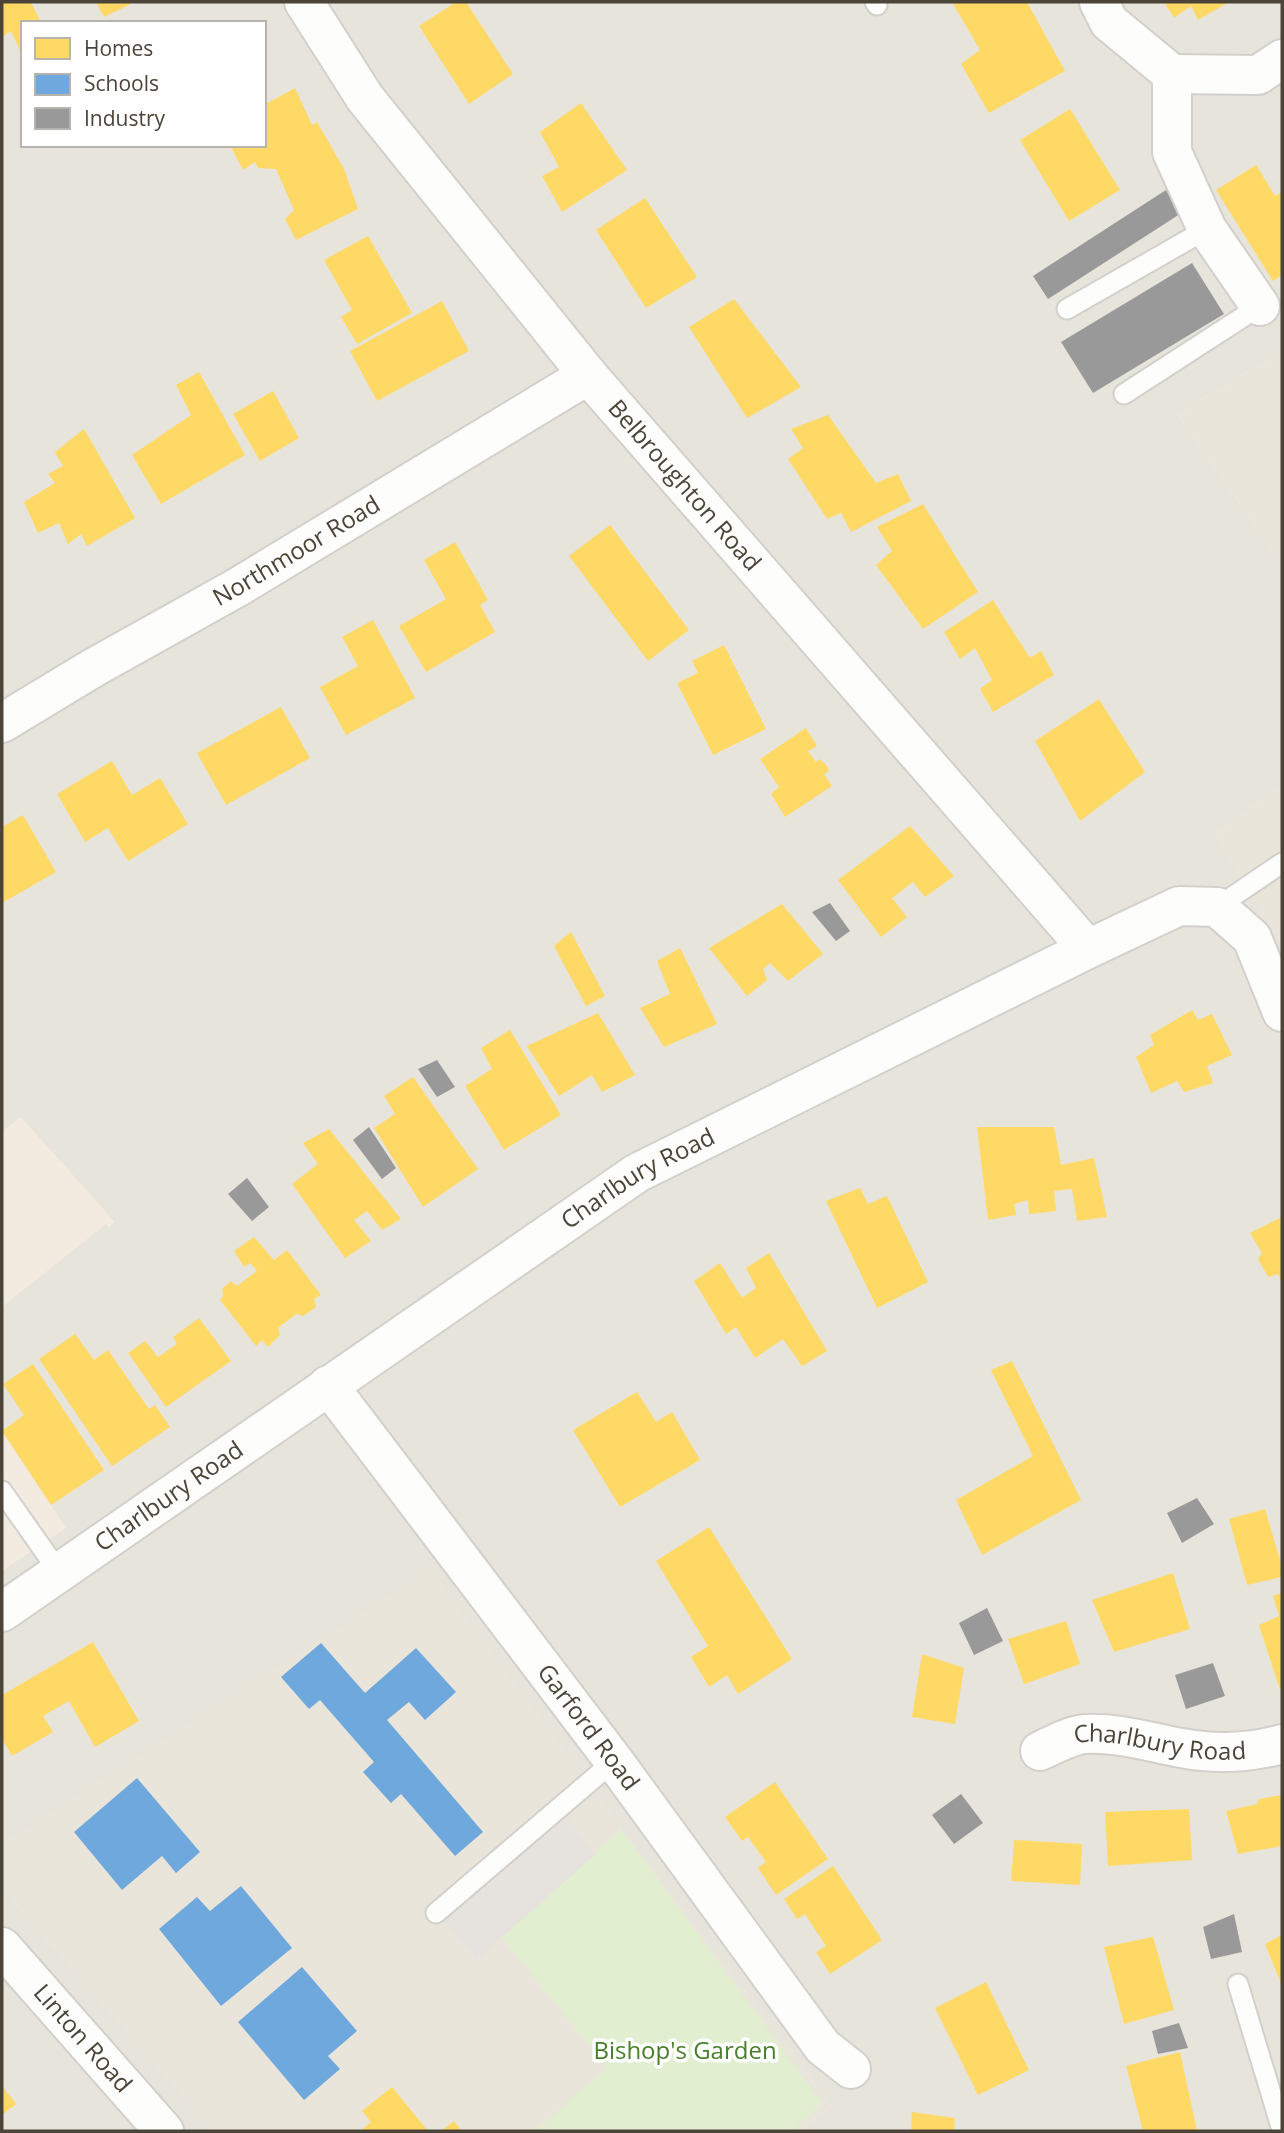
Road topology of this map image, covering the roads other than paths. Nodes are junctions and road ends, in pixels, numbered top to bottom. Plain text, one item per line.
1 (304, 2) edge
2 (1099, 2) edge
3 (1282, 59) edge
4 (1172, 74) junction
5 (1207, 229) junction
6 (1260, 306) joint
7 (1067, 309) dead end
8 (588, 376) junction
9 (1124, 394) dead end
10 (2, 723) edge
11 (1282, 863) edge
12 (1217, 907) junction
13 (1088, 949) junction
14 (1282, 1012) edge
15 (328, 1385) junction
16 (2, 1491) edge
17 (59, 1572) junction
18 (2, 1612) edge
19 (1282, 1744) edge
20 (1040, 1751) dead end
21 (614, 1761) junction
22 (436, 1913) dead end
23 (2, 1947) edge
24 (1238, 1984) dead end
25 (851, 2069) dead end
26 (1282, 2130) edge
27 (164, 2131) edge

1 - 8 street, Belbroughton Road
2 - 4 street
3 - 4 street
4 - 5 street
5 - 6 street
5 - 7 lane
6 - 9 lane
8 - 10 street, Northmoor Road
8 - 13 street, Belbroughton Road
11 - 12 lane
12 - 13 street, Charlbury Road
12 - 14 street
13 - 15 street, Charlbury Road
15 - 17 street, Charlbury Road
15 - 21 street, Garford Road
16 - 17 lane
17 - 18 street, Charlbury Road
19 - 20 street, Charlbury Road
21 - 22 lane
21 - 25 street, Garford Road
23 - 27 street, Linton Road
24 - 26 lane

